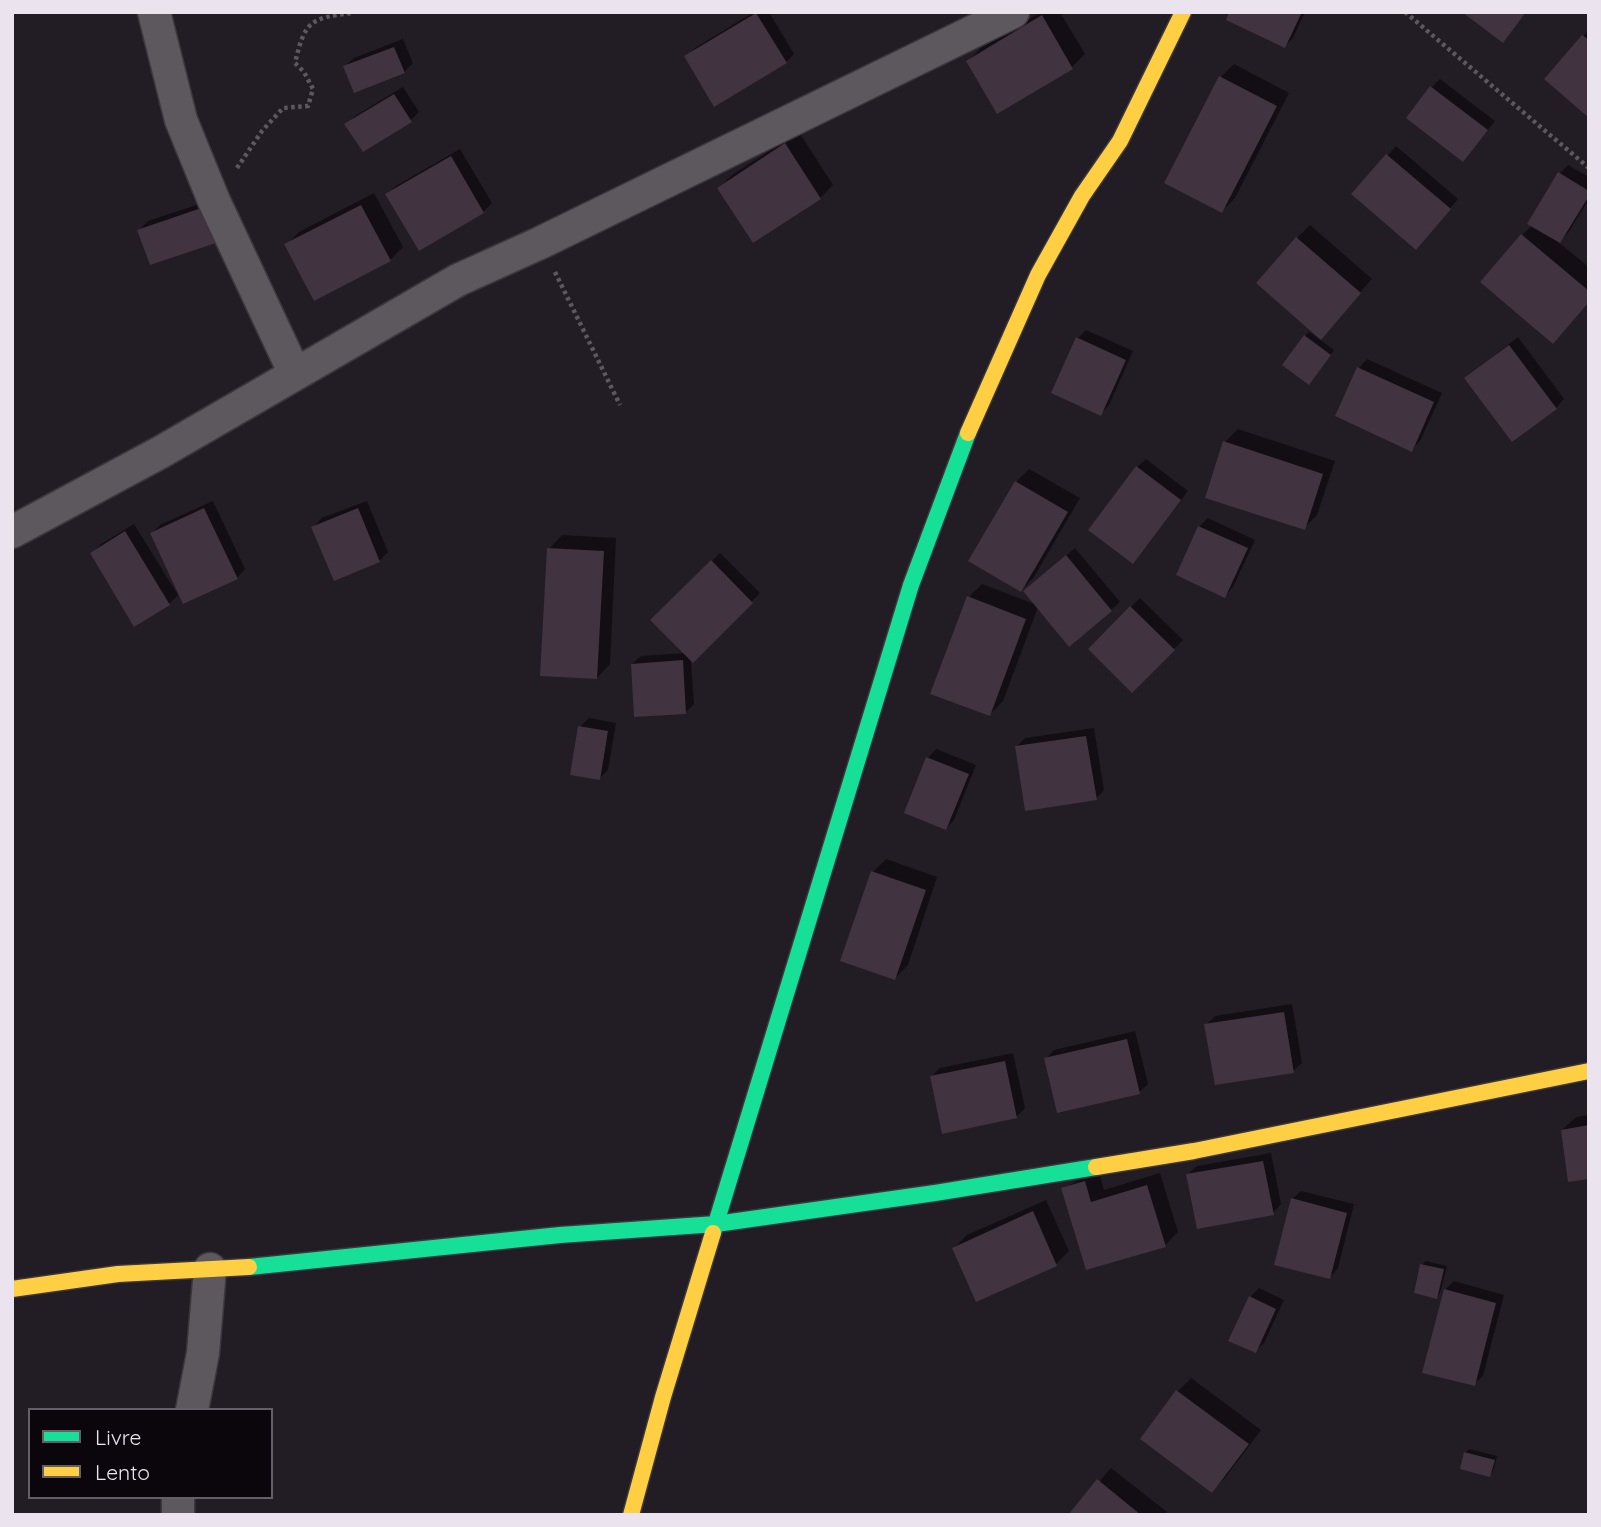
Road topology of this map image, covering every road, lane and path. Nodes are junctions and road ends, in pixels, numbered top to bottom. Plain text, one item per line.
1 (154, 12) edge
2 (1013, 12) edge
3 (1183, 12) edge
4 (1405, 12) edge
5 (352, 13) edge
6 (1589, 168) edge
7 (214, 201) junction
8 (540, 243) junction
9 (295, 374) junction
10 (620, 405) dead end
11 (12, 532) edge
12 (1589, 1071) edge
13 (716, 1224) junction
14 (210, 1269) junction
15 (12, 1289) edge
16 (192, 1408) edge
17 (631, 1515) edge

1 - 7 street
2 - 8 street
3 - 13 street
4 - 6 path
5 - 7 path
7 - 9 street
8 - 9 street
8 - 10 path
9 - 11 street
12 - 13 street
13 - 14 street
13 - 17 street
14 - 15 street
14 - 16 street

